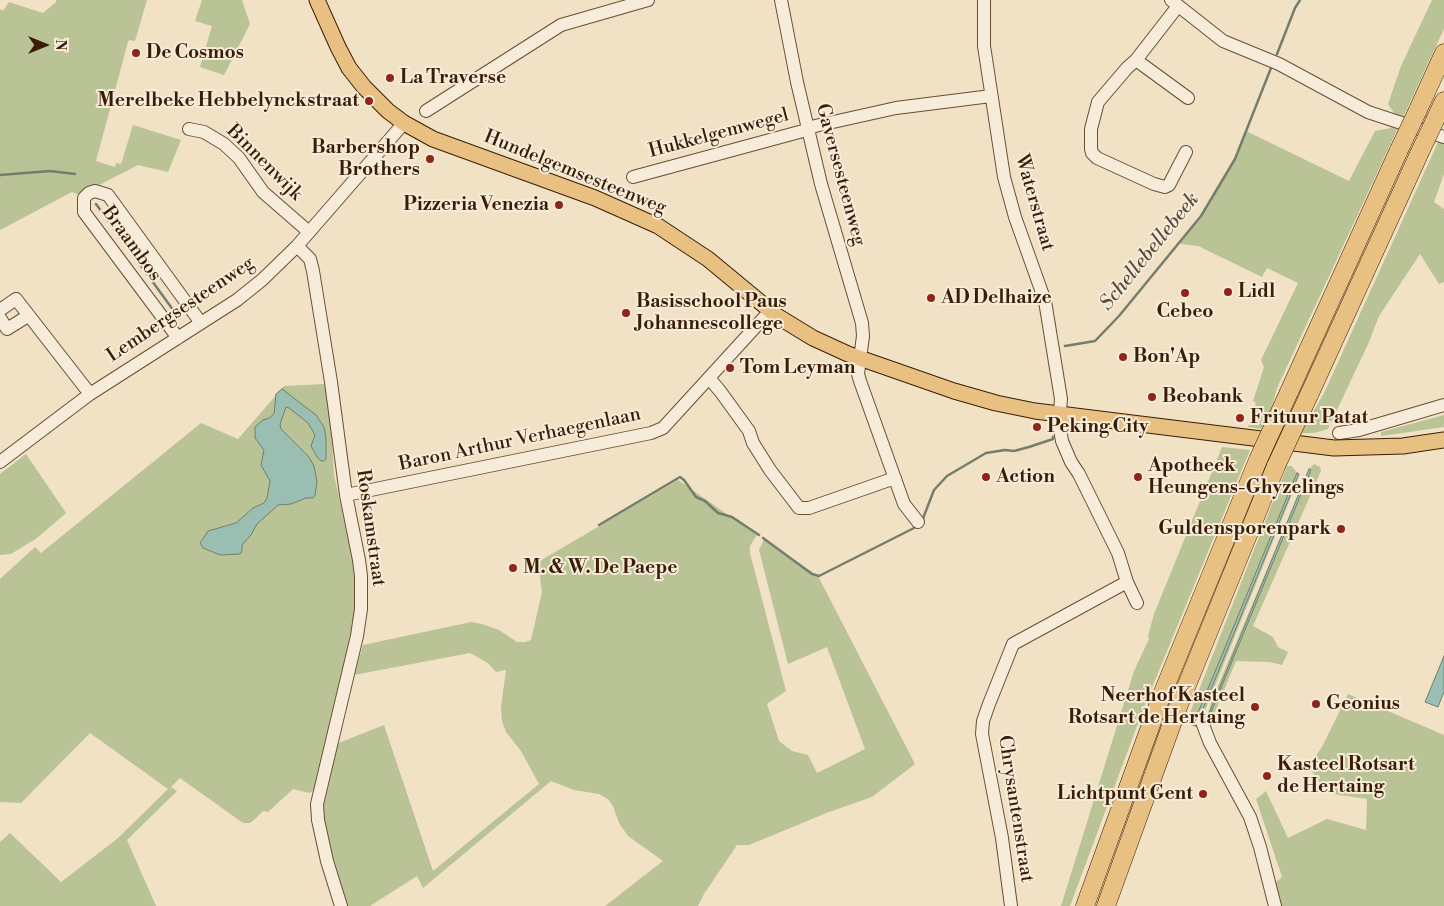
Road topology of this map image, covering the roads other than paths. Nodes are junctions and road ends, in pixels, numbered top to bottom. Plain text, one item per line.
1 (317, 0) edge
2 (648, 0) edge
3 (781, 0) edge
4 (984, 0) edge
5 (1174, 3) edge
6 (1444, 53) edge
7 (1136, 60) junction
8 (992, 96) junction
9 (1188, 98) dead end
10 (1444, 101) edge
11 (426, 111) dead end
12 (404, 123) junction
13 (189, 128) dead end
14 (808, 128) junction
15 (1444, 136) edge
16 (1186, 152) dead end
17 (633, 177) dead end
18 (309, 232) junction
19 (296, 246) junction
20 (0, 310) edge
21 (770, 311) junction
22 (28, 316) junction
23 (0, 318) edge
24 (201, 323) junction
25 (178, 338) junction
26 (861, 358) junction
27 (709, 378) junction
28 (90, 394) junction
29 (1444, 405) edge
30 (1061, 413) junction
31 (1339, 433) dead end
32 (1444, 440) edge
33 (1411, 445) junction
34 (1444, 446) edge
35 (0, 462) edge
36 (895, 478) junction
37 (346, 495) junction
38 (918, 522) dead end
39 (1127, 582) junction
40 (1137, 603) dead end
41 (1202, 722) dead end
42 (341, 906) edge
43 (1011, 906) edge
44 (1085, 906) edge
45 (1106, 906) edge
46 (1275, 906) edge

1 - 12 main road, Hundelgemsesteenweg
2 - 11 street
3 - 14 street, Gaversesteenweg
4 - 8 street, Waterstraat
5 - 7 street
5 - 15 street
6 - 44 highway, bridge
7 - 9 street
7 - 16 street
8 - 14 street, Hukkelgemwegel
8 - 30 street, Waterstraat
10 - 45 highway, bridge
12 - 18 street, Lembergsesteenweg
12 - 21 main road, Hundelgemsesteenweg
13 - 18 street, Binnenwijk
14 - 17 street, Hukkelgemwegel
14 - 26 street, Gaversesteenweg
18 - 19 street, Lembergsesteenweg
19 - 24 street, Lembergsesteenweg
19 - 37 street, Roskamstraat
20 - 22 street
21 - 26 main road, Hundelgemsesteenweg
21 - 27 street, Baron Arthur Verhaegenlaan
22 - 23 street
22 - 28 street
24 - 25 street, Lembergsesteenweg
24 - 25 street, Braambos
25 - 28 street, Lembergsesteenweg
26 - 30 main road, Hundelgemsesteenweg
26 - 36 street, Gaversesteenweg
27 - 36 street
27 - 37 street, Baron Arthur Verhaegenlaan
28 - 35 street, Lembergsesteenweg
29 - 31 street
30 - 33 main road, Hundelgemsesteenweg
30 - 39 street
32 - 33 main road, Hundelgemsesteenweg
33 - 34 main road, Hundelgemsesteenweg
36 - 38 street, Gaversesteenweg
37 - 42 street, Roskamstraat
39 - 40 street
39 - 43 street, Chrysantenstraat
41 - 46 street

